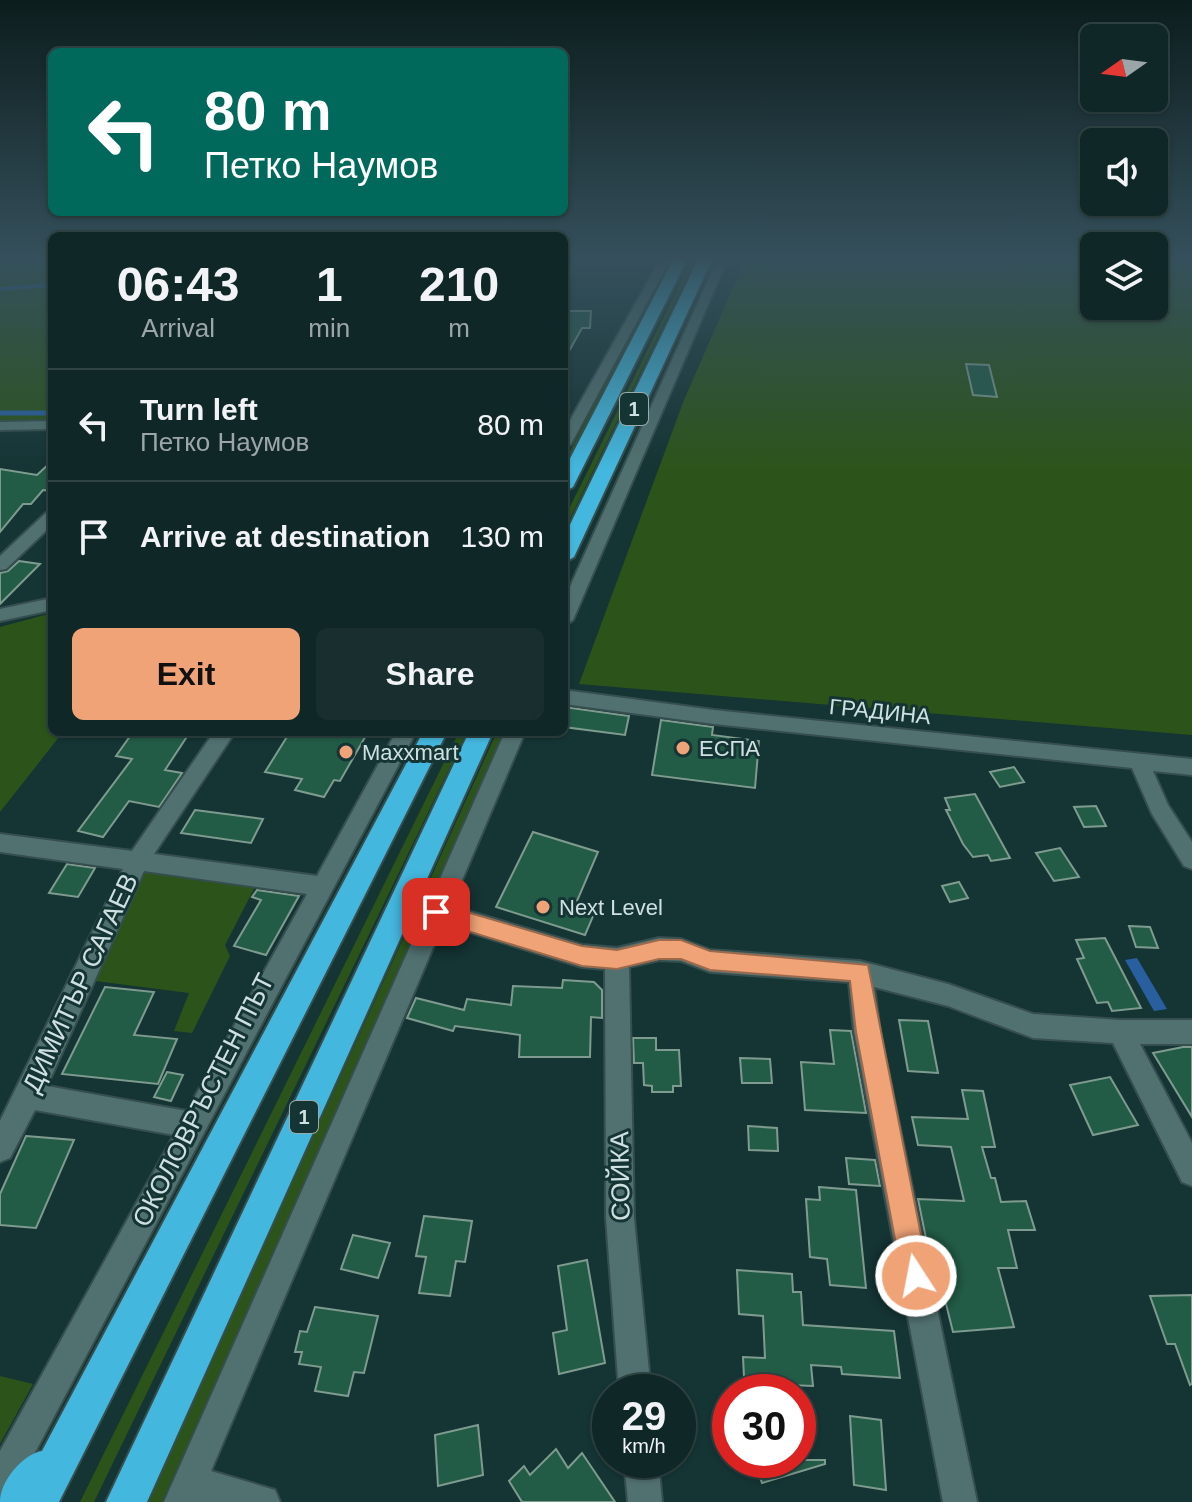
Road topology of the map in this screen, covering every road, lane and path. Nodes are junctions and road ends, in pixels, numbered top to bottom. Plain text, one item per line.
1 (627, 330) edge
2 (644, 330) edge
3 (672, 330) edge
4 (691, 330) edge
5 (48, 425) edge
6 (0, 426) edge
7 (568, 437) edge
8 (568, 479) edge
9 (48, 520) edge
10 (568, 549) edge
11 (0, 565) edge
12 (48, 605) edge
13 (568, 611) edge
14 (0, 615) edge
15 (568, 698) edge
16 (222, 736) edge
17 (425, 736) edge
18 (426, 736) edge
19 (479, 736) edge
20 (513, 736) edge
21 (1140, 763) junction
22 (1192, 767) edge
23 (0, 843) edge
24 (138, 860) junction
25 (1192, 860) edge
26 (321, 886) junction
27 (436, 912) junction
28 (617, 959) junction
29 (860, 972) junction
30 (1120, 1032) junction
31 (1192, 1032) edge
32 (31, 1091) junction
33 (192, 1125) junction
34 (0, 1148) edge
35 (1192, 1172) edge
36 (633, 1374) edge
37 (90, 1400) junction
38 (643, 1478) edge
39 (0, 1484) edge
40 (185, 1492) edge
41 (17, 1502) edge
42 (37, 1502) edge
43 (126, 1502) edge
44 (263, 1502) edge
45 (645, 1502) edge
46 (960, 1502) edge

1 - 7 street
2 - 8 highway, 1
3 - 10 highway, 1
4 - 13 street
5 - 6 street
9 - 11 street
12 - 14 street
15 - 21 street, ГРАДИНА
16 - 24 street, ДИМИТЪР САГАЕВ
17 - 26 street
18 - 37 highway, ОКОЛОВРЪСТЕН ПЪТ
19 - 43 highway, 1
20 - 27 street
21 - 22 street, ГРАДИНА
21 - 25 street
23 - 24 street
24 - 26 street
24 - 32 street, ДИМИТЪР САГАЕВ
26 - 33 street
27 - 28 street
27 - 40 street
28 - 29 street
28 - 36 street, СОЙКА
29 - 30 street
29 - 46 street
30 - 31 street
30 - 35 street
32 - 33 street
32 - 34 street, ДИМИТЪР САГАЕВ
33 - 39 street
37 - 41 highway
37 - 42 highway, ОКОЛОВРЪСТЕН ПЪТ
38 - 45 street
40 - 44 street

